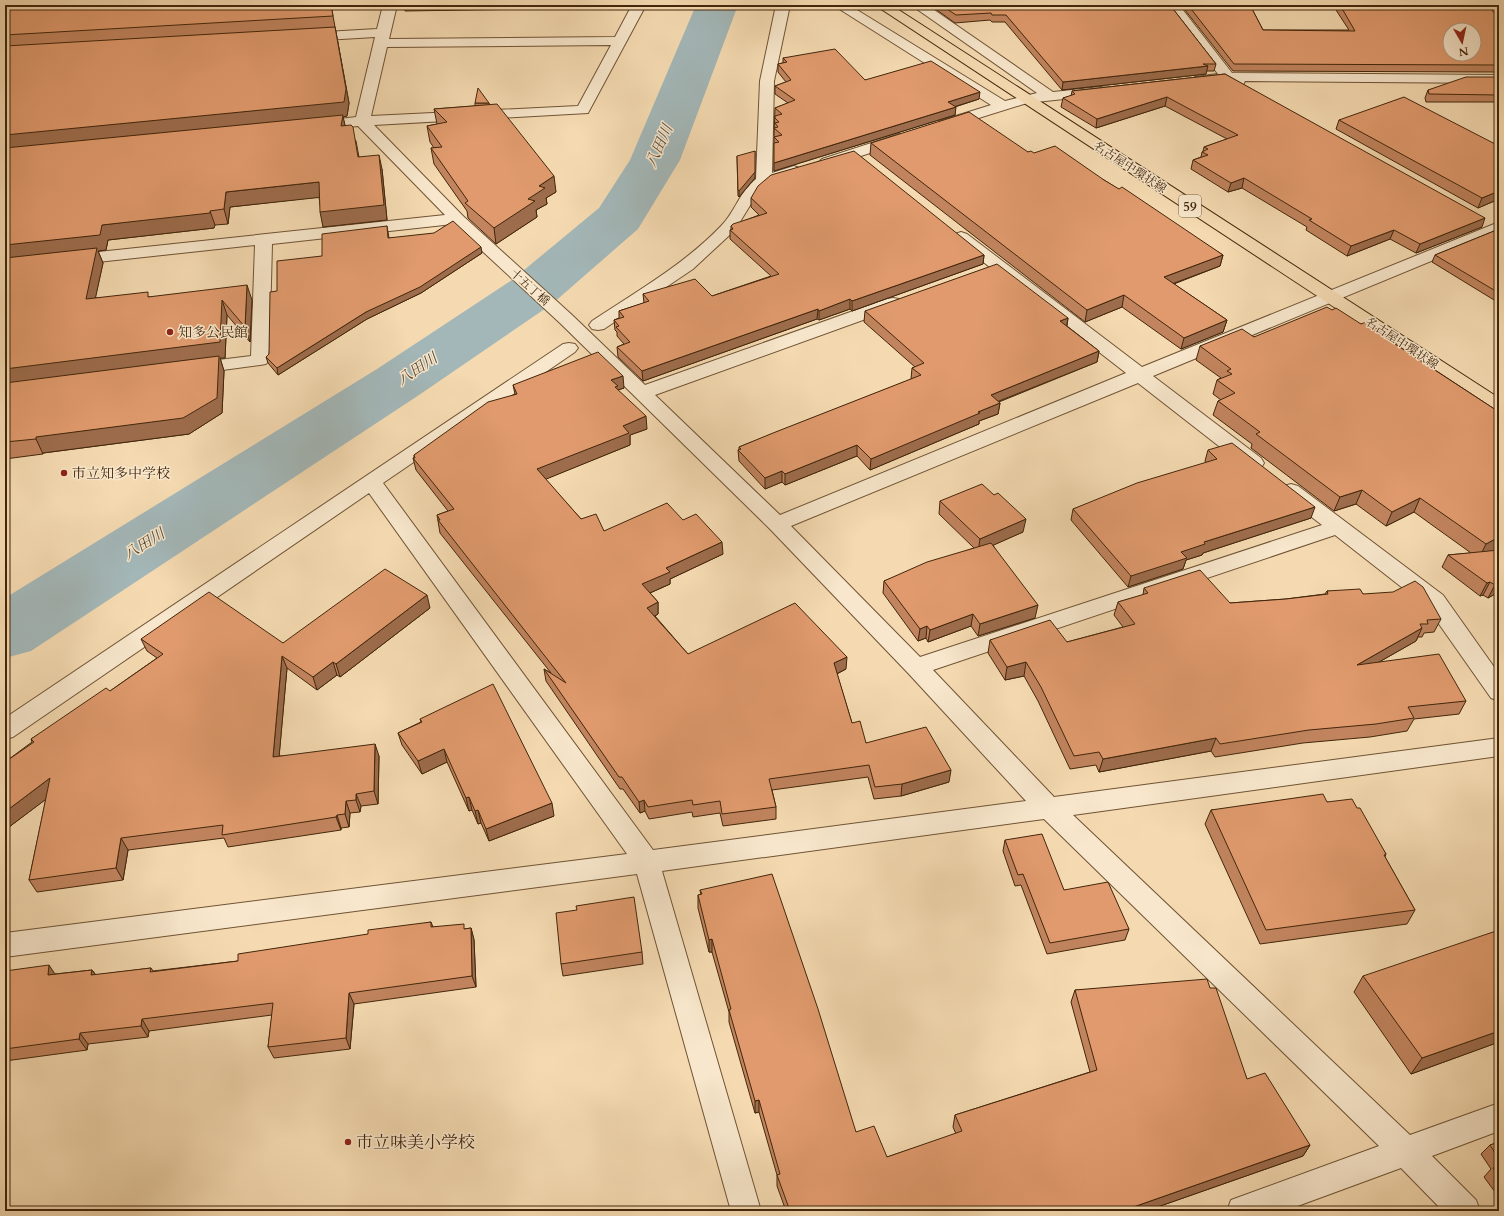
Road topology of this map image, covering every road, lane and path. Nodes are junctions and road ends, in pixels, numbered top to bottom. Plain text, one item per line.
1 (390, 5) edge
2 (640, 5) edge
3 (783, 5) edge
4 (840, 5) edge
5 (882, 5) edge
6 (918, 5) edge
7 (1172, 5) edge
8 (1488, 5) edge
9 (1499, 18) edge
10 (296, 38) edge
11 (382, 38) junction
12 (620, 41) junction
13 (1228, 77) junction
14 (1499, 79) edge
15 (1189, 81) edge
16 (1112, 89) edge
17 (1255, 92) edge
18 (1050, 96) junction
19 (1025, 99) junction
20 (1003, 106) junction
21 (362, 121) junction
22 (298, 127) edge
23 (856, 153) junction
24 (875, 168) edge
25 (764, 180) junction
26 (457, 218) junction
27 (1495, 226) edge
28 (948, 227) edge
29 (264, 239) junction
30 (52, 262) edge
31 (1330, 297) junction
32 (908, 298) edge
33 (598, 325) dead end
34 (569, 348) dead end
35 (175, 370) edge
36 (1140, 374) junction
37 (641, 393) junction
38 (1499, 407) edge
39 (372, 482) junction
40 (777, 524) junction
41 (1338, 528) junction
42 (916, 667) junction
43 (1499, 692) edge
44 (5, 730) edge
45 (1499, 747) edge
46 (1048, 807) junction
47 (647, 862) junction
48 (5, 945) edge
49 (1499, 1117) edge
50 (1406, 1152) junction
51 (746, 1211) edge
52 (1242, 1211) edge
53 (1465, 1211) edge

1 - 11 street
2 - 12 street
3 - 25 street
4 - 20 street
5 - 19 main road, 名古屋中環状線 / 59
6 - 18 street
7 - 13 street
8 - 9 street
10 - 11 street
11 - 12 street
11 - 21 street
12 - 21 street
13 - 14 street
13 - 15 street
13 - 17 street
16 - 18 street
18 - 19 street
19 - 20 street
19 - 31 main road, 名古屋中環状線 / 59
20 - 23 street
21 - 22 street
21 - 26 street, 十五丁橋
23 - 24 street
23 - 25 street
25 - 33 street
26 - 29 street
26 - 37 street, 十五丁橋
27 - 31 street
28 - 36 street
29 - 30 street
29 - 35 street
31 - 36 street
31 - 38 main road, 名古屋中環状線 / 59
32 - 37 street
34 - 39 street
36 - 40 street
36 - 41 street
37 - 40 street, 十五丁橋
39 - 44 street
39 - 47 street
40 - 42 street, 十五丁橋
41 - 42 street
41 - 43 street
42 - 46 street, 十五丁橋
45 - 46 street
46 - 47 street
46 - 50 street, 十五丁橋
47 - 48 street
47 - 51 street
49 - 50 street
50 - 52 street
50 - 53 street, 十五丁橋

